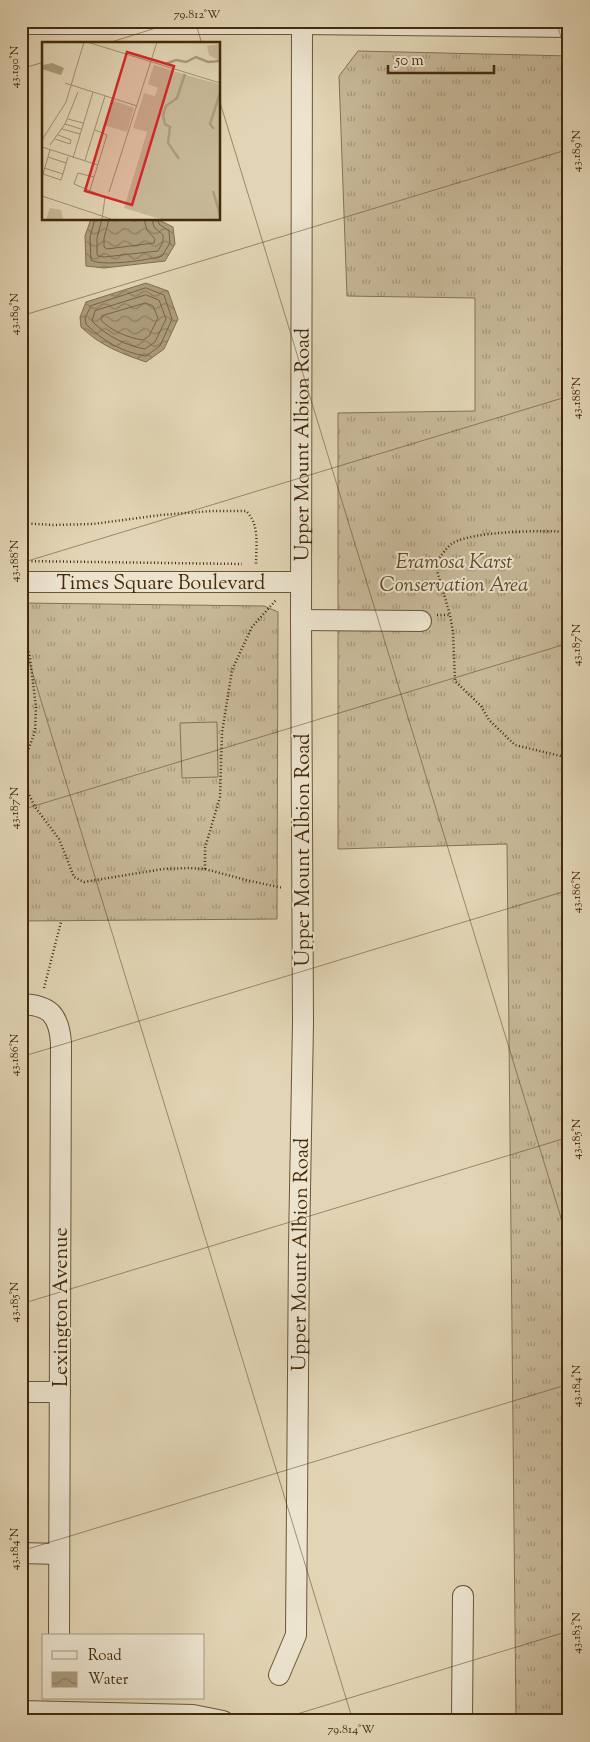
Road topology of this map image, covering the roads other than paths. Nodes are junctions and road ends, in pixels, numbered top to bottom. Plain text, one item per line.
1 (302, 23) edge
2 (21, 24) edge
3 (569, 27) edge
4 (21, 582) edge
5 (301, 582) junction
6 (301, 620) junction
7 (421, 621) dead end
8 (21, 1004) edge
9 (21, 1392) edge
10 (60, 1392) junction
11 (21, 1553) edge
12 (59, 1554) junction
13 (463, 1596) dead end
14 (58, 1634) edge
15 (279, 1675) dead end
16 (58, 1705) edge
17 (21, 1711) edge
18 (224, 1721) edge
19 (462, 1721) edge

1 - 2 street
1 - 3 street
1 - 5 street, Upper Mount Albion Road
4 - 5 street, Times Square Boulevard
5 - 6 street, Upper Mount Albion Road
6 - 7 street
6 - 15 street, Upper Mount Albion Road
8 - 10 street, Lexington Avenue
9 - 10 street
10 - 12 street, Lexington Avenue
11 - 12 street
12 - 14 street, Lexington Avenue
13 - 19 street
16 - 17 street
16 - 18 street

